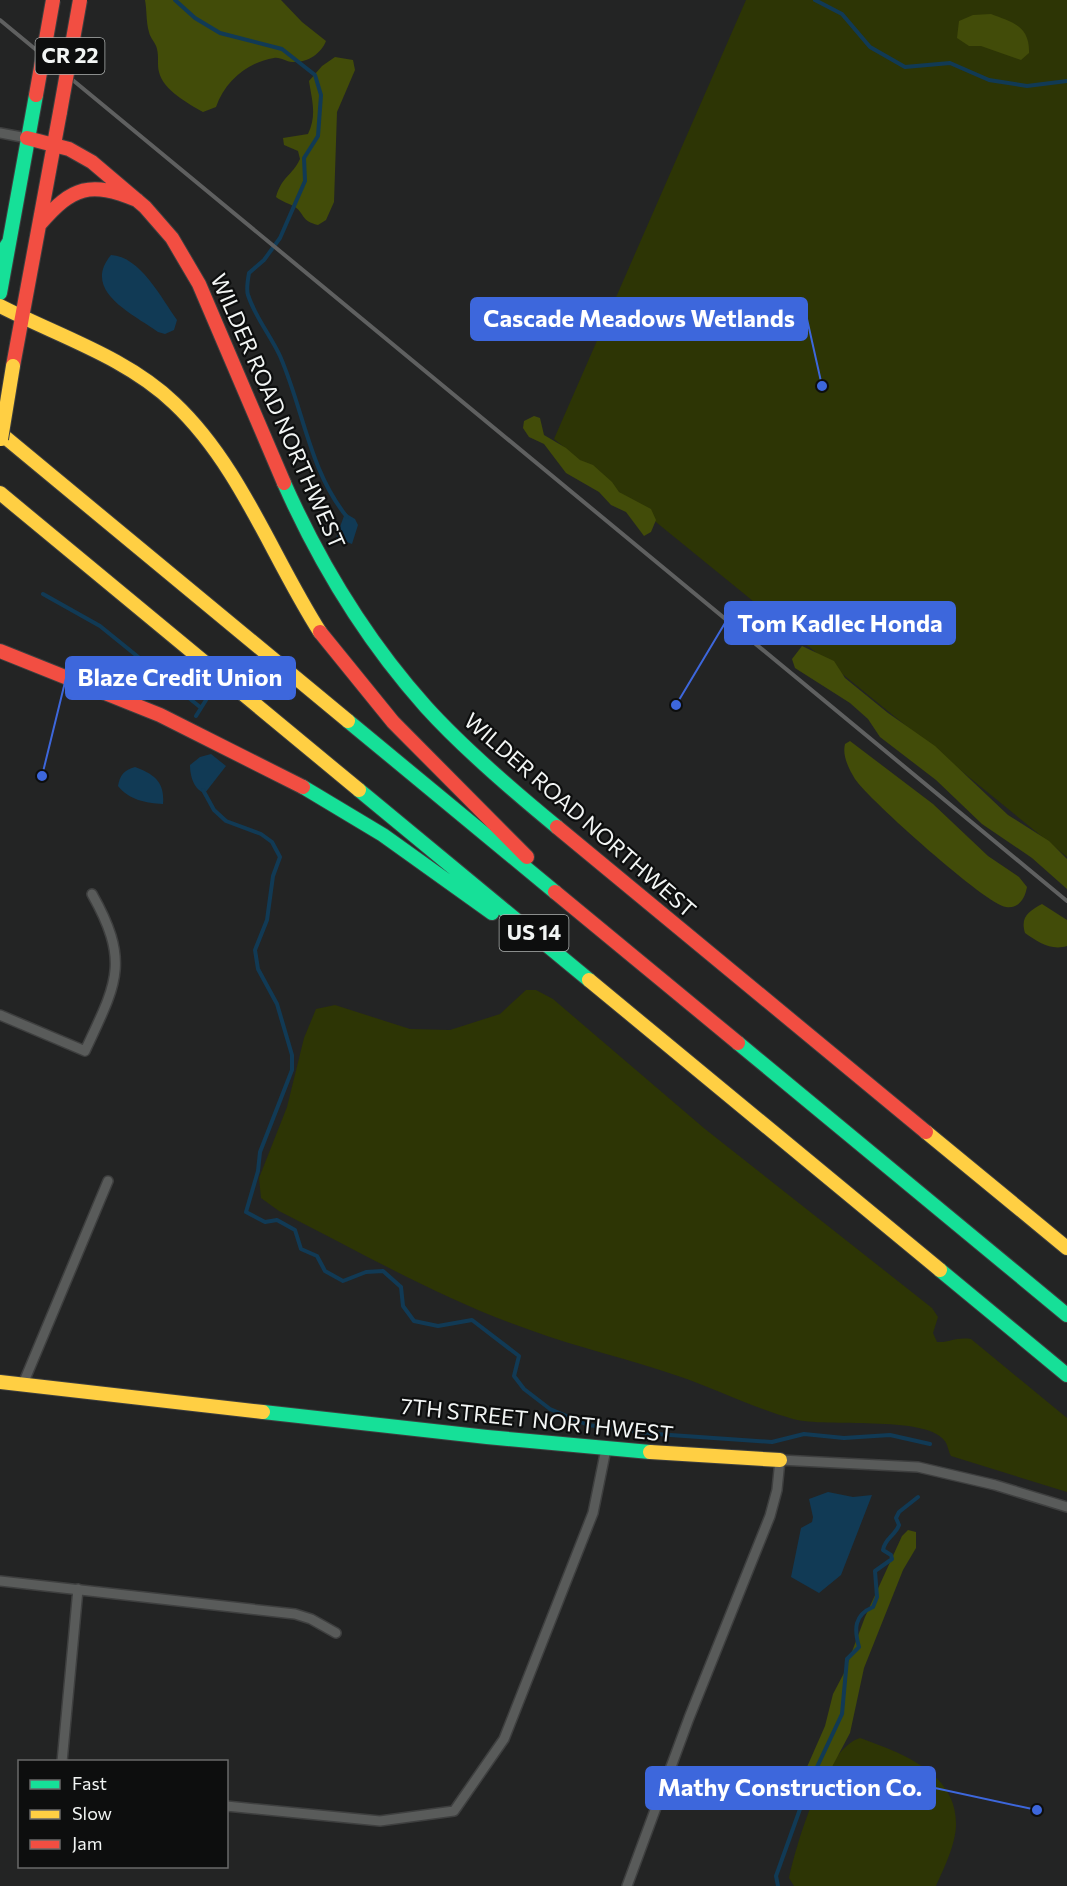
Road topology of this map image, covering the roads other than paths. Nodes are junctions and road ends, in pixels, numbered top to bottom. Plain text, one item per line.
1 (53, 0) edge
2 (80, 0) edge
3 (0, 133) edge
4 (27, 138) junction
5 (54, 144) junction
6 (137, 200) junction
7 (38, 226) junction
8 (9, 242) junction
9 (0, 256) edge
10 (0, 293) edge
11 (0, 306) edge
12 (22, 318) junction
13 (0, 433) edge
14 (0, 442) edge
15 (0, 493) edge
16 (0, 651) edge
17 (20, 658) junction
18 (0, 659) edge
19 (92, 894) dead end
20 (609, 937) junction
21 (0, 1015) edge
22 (642, 1022) junction
23 (108, 1181) dead end
24 (1067, 1248) edge
25 (1067, 1315) edge
26 (1067, 1375) edge
27 (0, 1382) edge
28 (23, 1384) junction
29 (606, 1449) junction
30 (780, 1460) junction
31 (1067, 1507) edge
32 (0, 1581) edge
33 (78, 1589) junction
34 (336, 1633) dead end
35 (62, 1760) edge
36 (228, 1806) edge
37 (627, 1886) edge

1 - 4 main road, CR 22, bridge
2 - 5 main road, CR 22, bridge
3 - 4 street
4 - 5 main road, WILDER ROAD NORTHWEST
4 - 8 main road, CR 22
5 - 6 main road, WILDER ROAD NORTHWEST
5 - 7 main road, CR 22
6 - 7 main road
6 - 24 main road, WILDER ROAD NORTHWEST
7 - 12 main road, CR 22
8 - 9 main road
8 - 10 main road, CR 22
11 - 12 main road
12 - 14 main road, CR 22, bridge
12 - 20 main road
13 - 20 main road, US 14
15 - 22 main road, US 14
16 - 17 main road
17 - 18 main road
17 - 22 main road
19 - 21 street
20 - 25 main road, US 14
22 - 26 main road, US 14
23 - 28 street
27 - 28 main road, 7TH STREET NORTHWEST
28 - 29 main road, 7TH STREET NORTHWEST
29 - 30 main road, 7TH STREET NORTHWEST
29 - 36 street
30 - 31 street, 7TH STREET NORTHWEST
30 - 37 street
32 - 33 street
33 - 34 street
33 - 35 street

